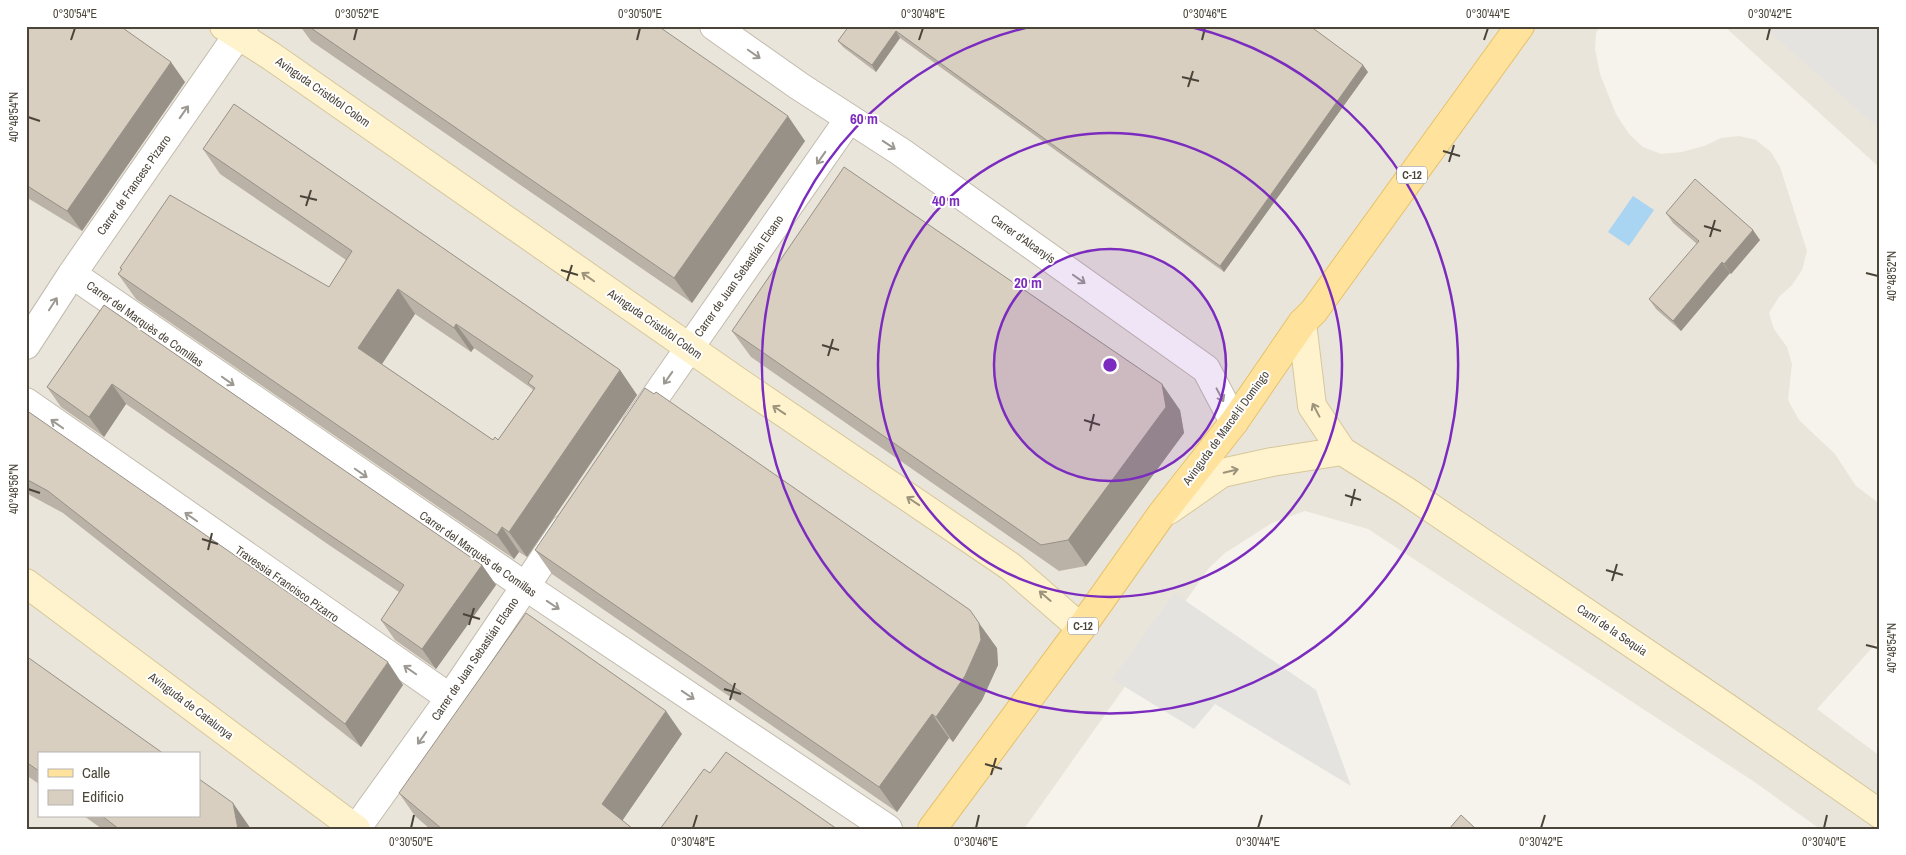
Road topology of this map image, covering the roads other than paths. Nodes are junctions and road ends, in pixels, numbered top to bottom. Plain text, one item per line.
1 (714, 26) edge
2 (1520, 26) edge
3 (235, 29) edge
4 (849, 119) junction
5 (72, 274) junction
6 (1302, 323) junction
7 (26, 345) edge
8 (689, 347) junction
9 (26, 402) edge
10 (1234, 422) junction
11 (621, 446) edge
12 (1342, 451) junction
13 (576, 512) edge
14 (1161, 515) junction
15 (26, 584) edge
16 (525, 586) junction
17 (1081, 628) junction
18 (450, 698) junction
19 (1880, 814) edge
20 (356, 829) edge
21 (888, 829) edge
22 (932, 829) edge

1 -> 4 street, Carrer d'Alcanyís
2 - 6 main road, Avinguda de Marcel·lí Domingo / C-12
5 -> 3 street, Carrer de Francesc Pizarro
8 -> 3 street, Avinguda Cristòfol Colom
4 -> 8 street, Carrer de Juan Sebastián Elcano
4 -> 10 street, Carrer d'Alcanyís
7 -> 5 street, Carrer de Francesc Pizarro
5 -> 16 street, Carrer del Marquès de Comillas
6 - 10 main road, Avinguda de Marcel·lí Domingo / C-12
12 -> 6 street
8 -> 11 street, Carrer de Juan Sebastián Elcano
17 -> 8 street, Avinguda Cristòfol Colom
18 -> 9 street, Travessia Francisco Pizarro
10 - 14 main road, Avinguda de Marcel·lí Domingo / C-12
14 -> 12 street
12 - 19 street, Camí de la Sequia
13 - 16 street, Carrer de Juan Sebastián Elcano
14 - 17 main road, Avinguda de Marcel·lí Domingo / C-12
15 - 20 street, Avinguda de Catalunya
16 - 18 street, Carrer de Juan Sebastián Elcano
16 -> 21 street, Carrer del Marquès de Comillas
17 - 22 main road, Avinguda de Marcel·lí Domingo / C-12
18 -> 20 street, Carrer de Juan Sebastián Elcano

